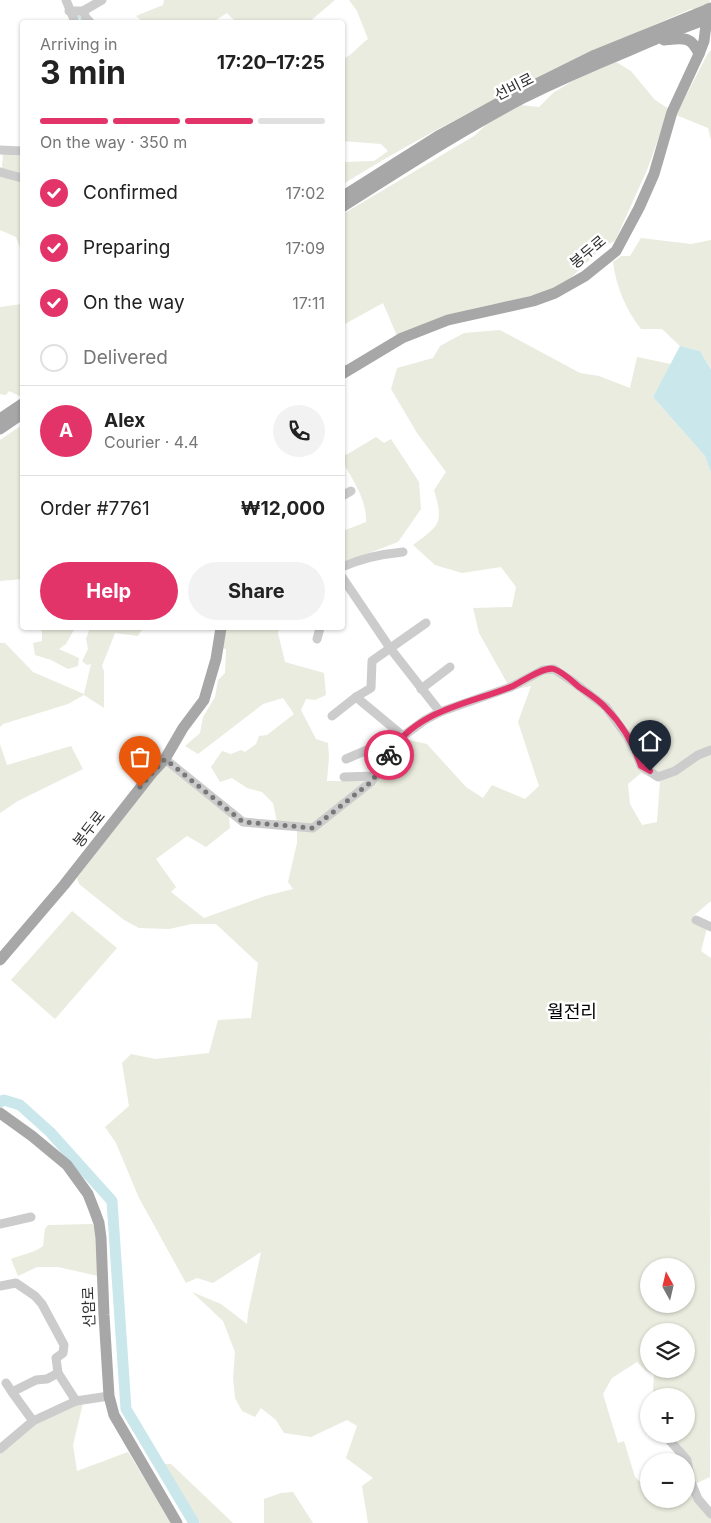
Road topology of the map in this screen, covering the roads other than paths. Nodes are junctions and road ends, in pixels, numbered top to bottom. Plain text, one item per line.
1 (66, 0) edge
2 (102, 0) edge
3 (69, 11) junction
4 (83, 11) junction
5 (709, 14) edge
6 (74, 20) edge
7 (88, 20) edge
8 (711, 40) edge
9 (643, 45) junction
10 (699, 54) junction
11 (0, 150) edge
12 (20, 151) edge
13 (0, 172) edge
14 (20, 177) edge
15 (345, 195) edge
16 (345, 205) edge
17 (345, 372) edge
18 (20, 405) edge
19 (20, 415) edge
20 (0, 419) edge
21 (0, 429) edge
22 (351, 491) dead end
23 (345, 494) edge
24 (403, 552) dead end
25 (345, 566) edge
26 (345, 581) edge
27 (426, 623) dead end
28 (221, 630) edge
29 (320, 630) edge
30 (318, 639) dead end
31 (390, 648) junction
32 (450, 667) dead end
33 (422, 688) junction
34 (356, 697) junction
35 (440, 712) junction
36 (332, 716) dead end
37 (403, 736) junction
38 (711, 750) edge
39 (165, 759) junction
40 (346, 759) dead end
41 (383, 766) junction
42 (376, 776) junction
43 (344, 777) dead end
44 (696, 920) dead end
45 (711, 927) edge
46 (0, 960) edge
47 (3, 1118) edge
48 (32, 1217) dead end
49 (0, 1224) edge
50 (0, 1286) edge
51 (58, 1373) junction
52 (2, 1383) edge
53 (12, 1392) junction
54 (109, 1396) junction
55 (76, 1401) junction
56 (33, 1421) junction
57 (672, 1443) edge
58 (0, 1449) edge
59 (711, 1514) edge
60 (177, 1523) edge

1 - 3 street
2 - 4 street
3 - 4 street
3 - 6 street
4 - 7 street
5 - 9 main road, 선비로
5 - 10 main road, 봉두로
5 - 15 main road, 선비로
8 - 10 main road
9 - 10 main road
9 - 16 main road, 선비로
10 - 17 main road, 봉두로
11 - 12 street
13 - 14 street
18 - 20 main road
19 - 21 main road
22 - 23 street
24 - 25 street
26 - 31 street
27 - 31 street
28 - 39 main road, 봉두로
29 - 30 street
31 - 33 street
31 - 34 street
32 - 33 street
33 - 35 street
34 - 36 street
34 - 37 street
35 - 37 street
35 - 38 street
37 - 41 street
39 - 42 street
39 - 46 main road, 봉두로
40 - 41 street
41 - 42 street
42 - 43 street
44 - 45 street
47 - 54 main road, 선암로
48 - 49 street
50 - 51 street
51 - 53 street
51 - 55 street
52 - 53 street
53 - 56 street
54 - 55 street
54 - 60 main road, 선암로
55 - 56 street
56 - 58 street
57 - 59 street

